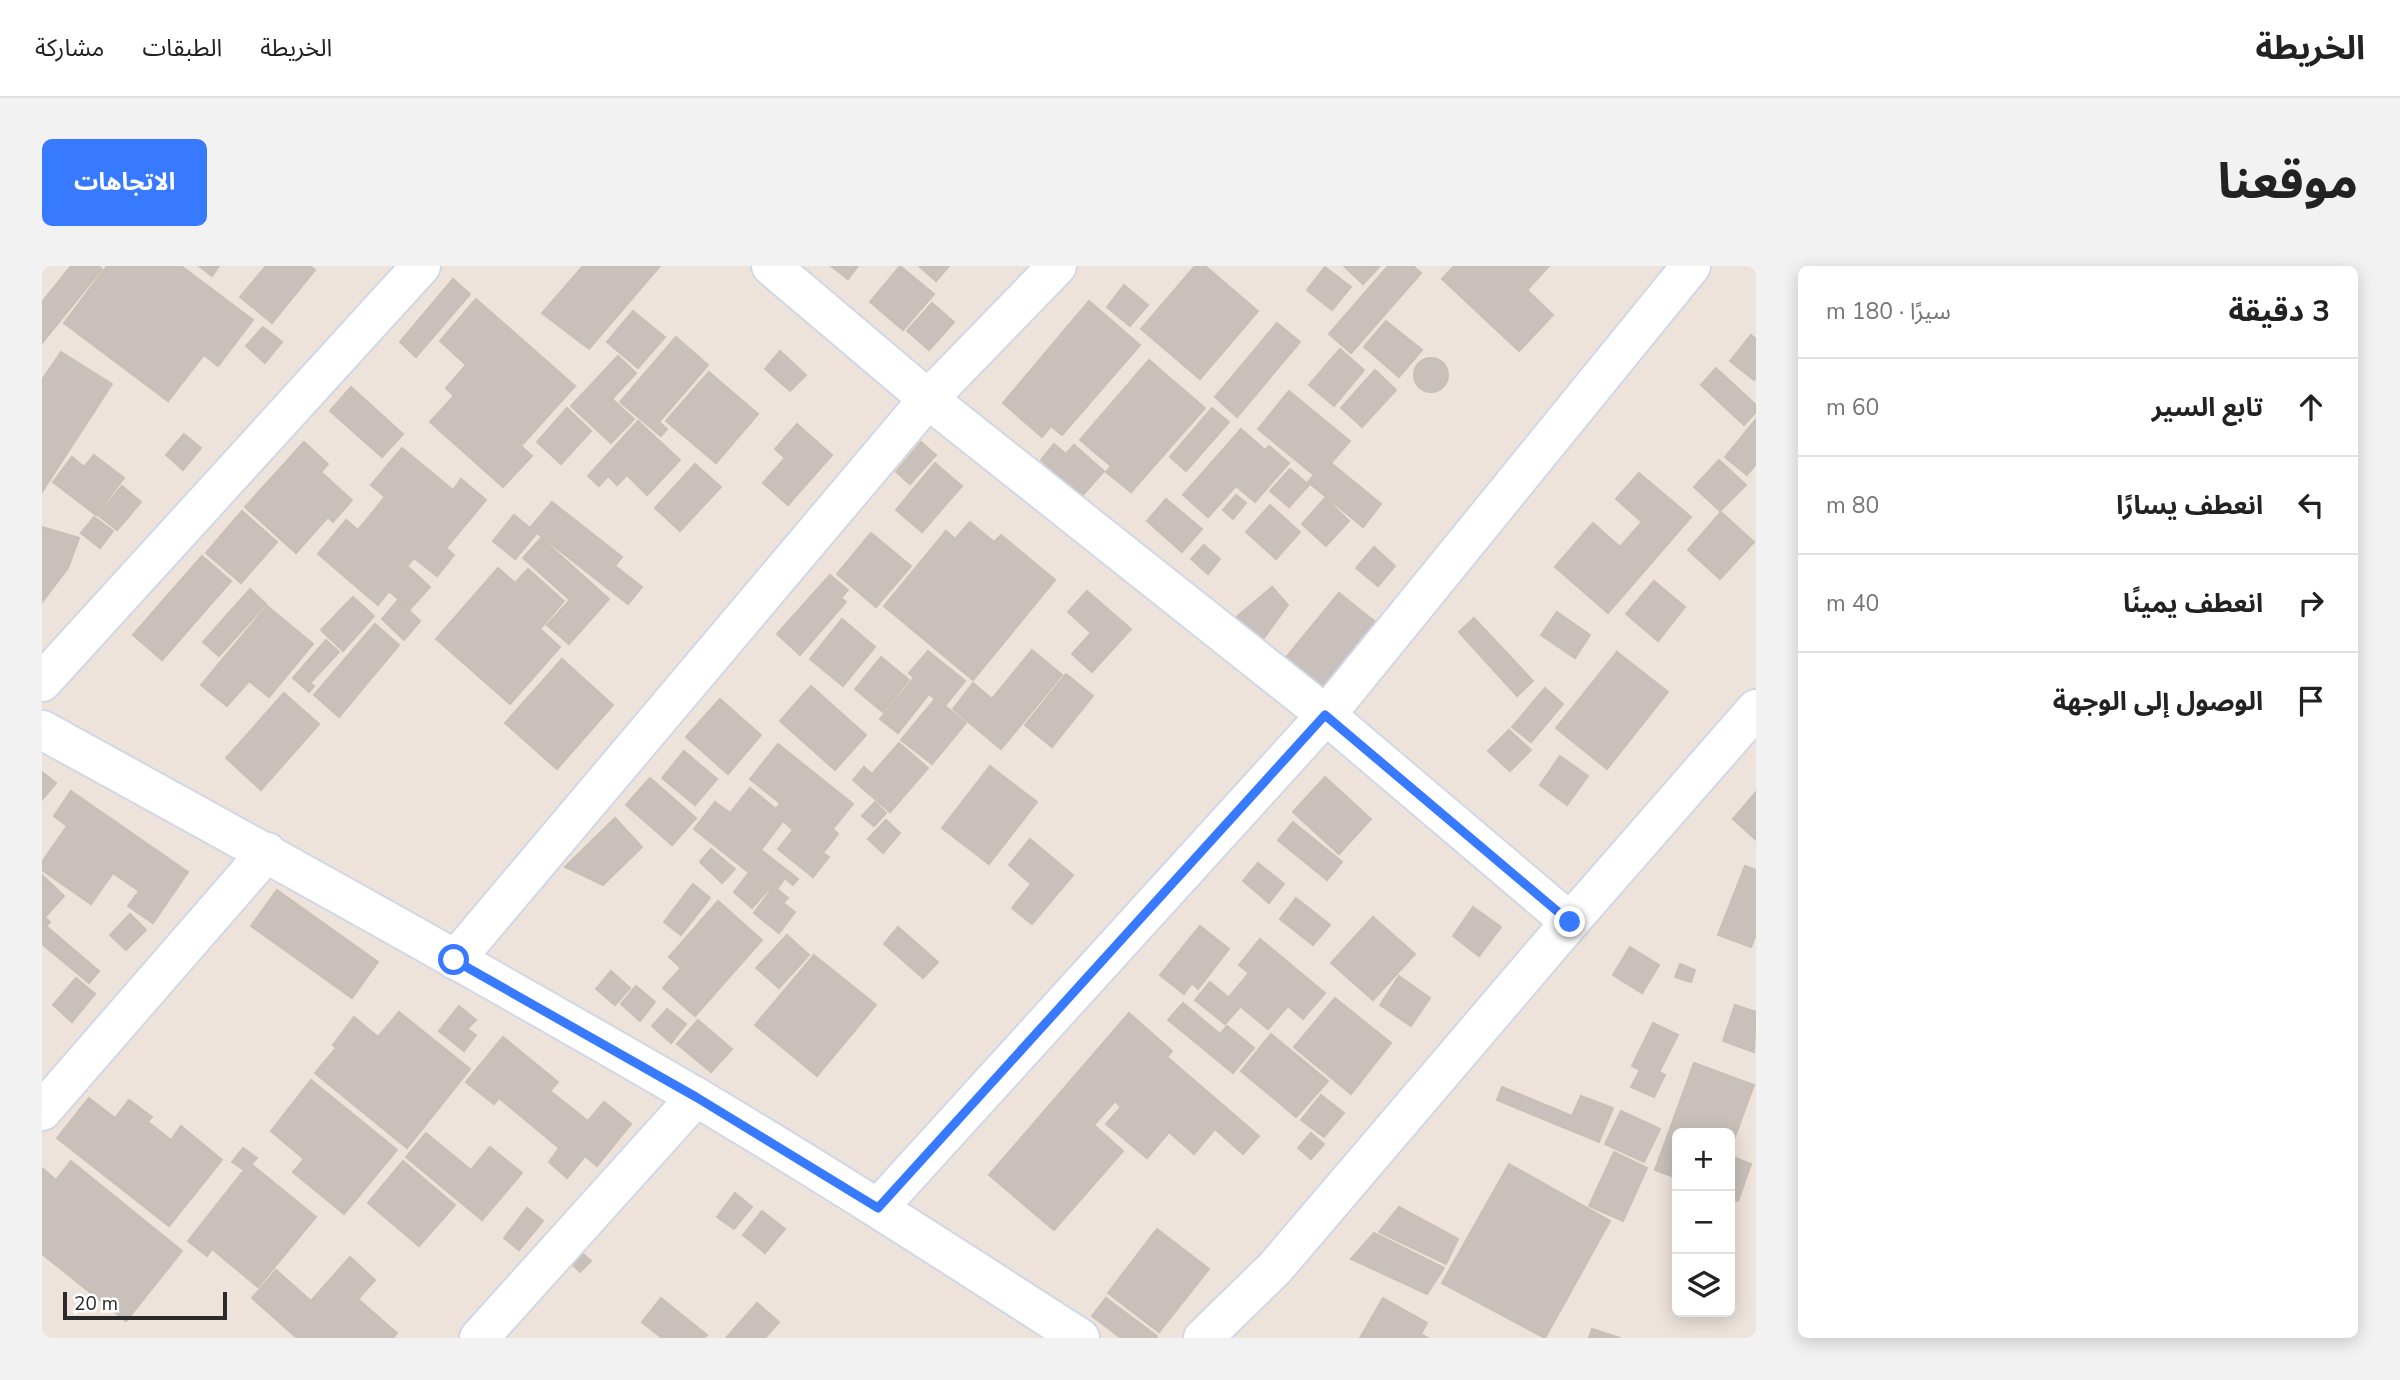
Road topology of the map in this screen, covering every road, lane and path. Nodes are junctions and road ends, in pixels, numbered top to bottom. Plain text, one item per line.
1 (421, 266) edge
2 (771, 266) edge
3 (1057, 266) edge
4 (1672, 273) edge
5 (928, 399) junction
6 (42, 682) edge
7 (1756, 709) edge
8 (1325, 715) junction
9 (42, 730) edge
10 (267, 852) junction
11 (1570, 922) junction
12 (454, 960) junction
13 (696, 1097) junction
14 (42, 1111) edge
15 (878, 1208) junction
16 (479, 1338) edge
17 (1080, 1338) edge
18 (1203, 1338) edge

1 - 6 street
2 - 5 street
3 - 5 street
4 - 8 street
5 - 8 street
5 - 12 street
7 - 11 street
8 - 11 street
8 - 15 street
9 - 10 street
10 - 12 street
10 - 14 street
11 - 18 street
12 - 13 street
13 - 15 street
13 - 16 street
15 - 17 street

